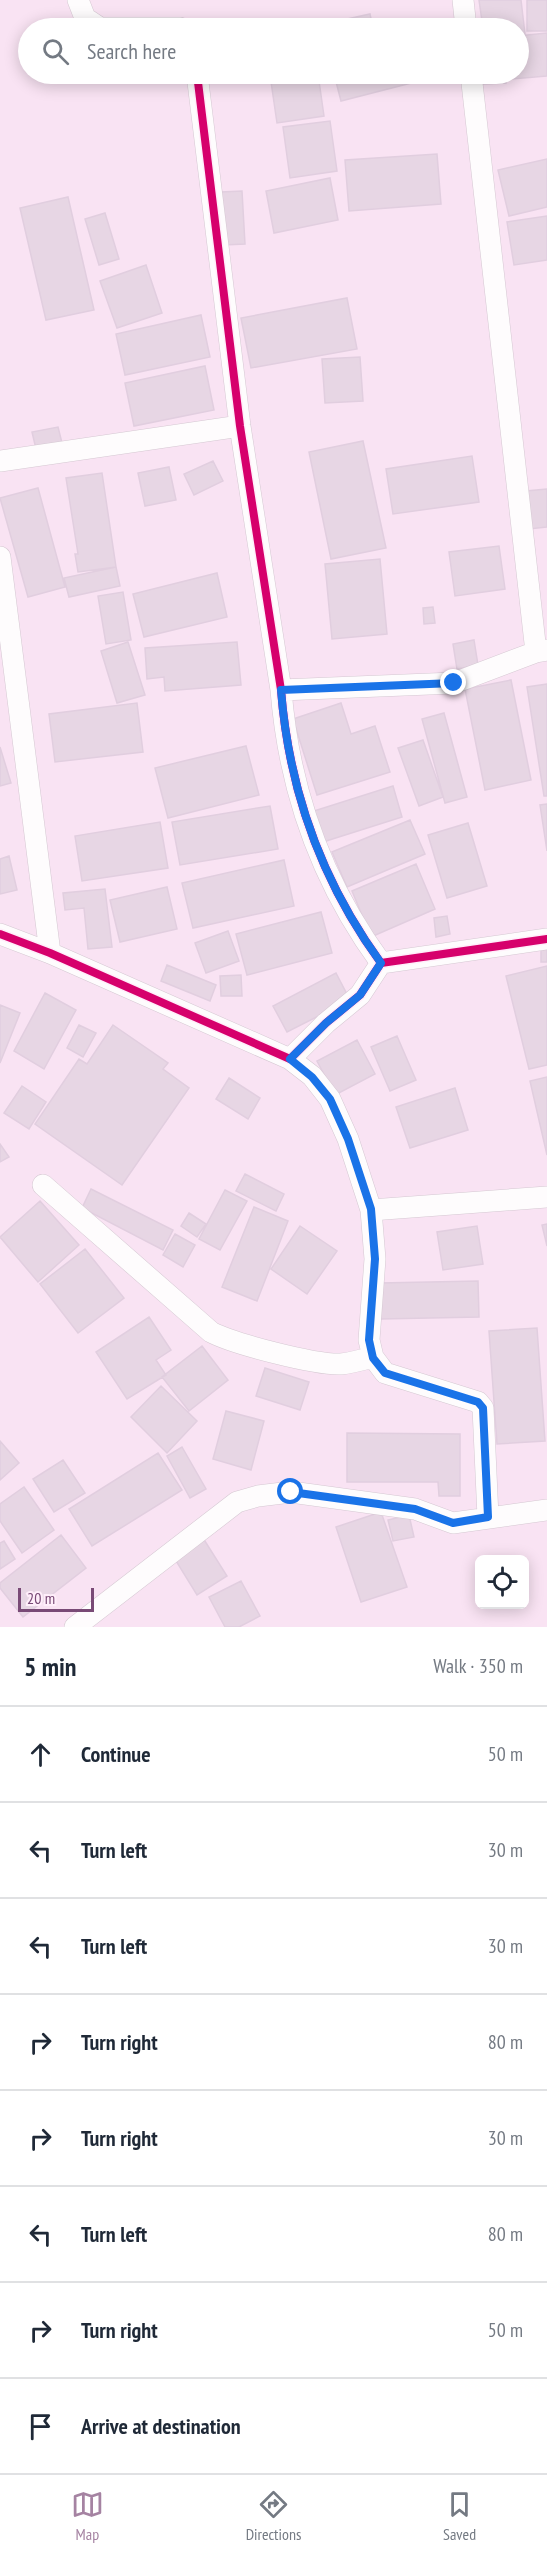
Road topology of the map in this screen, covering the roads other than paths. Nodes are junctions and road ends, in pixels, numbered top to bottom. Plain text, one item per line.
1 (78, 0) edge
2 (463, 0) edge
3 (85, 18) edge
4 (465, 18) edge
5 (198, 84) edge
6 (472, 84) edge
7 (240, 426) junction
8 (0, 461) edge
9 (0, 557) edge
10 (541, 651) edge
11 (281, 690) junction
12 (0, 934) edge
13 (547, 939) edge
14 (50, 953) junction
15 (381, 963) junction
16 (290, 1059) junction
17 (43, 1185) dead end
18 (547, 1197) edge
19 (371, 1209) junction
20 (373, 1358) junction
21 (547, 1510) edge
22 (488, 1517) junction
23 (75, 1627) edge

1 - 3 street
2 - 4 street
5 - 7 street
6 - 10 street
7 - 8 street
7 - 11 street
9 - 14 street
10 - 11 street
11 - 15 street
12 - 14 street
13 - 15 street
14 - 16 street
15 - 16 street
16 - 19 street
17 - 20 street
18 - 19 street
19 - 20 street
20 - 22 street
21 - 22 street
22 - 23 street

